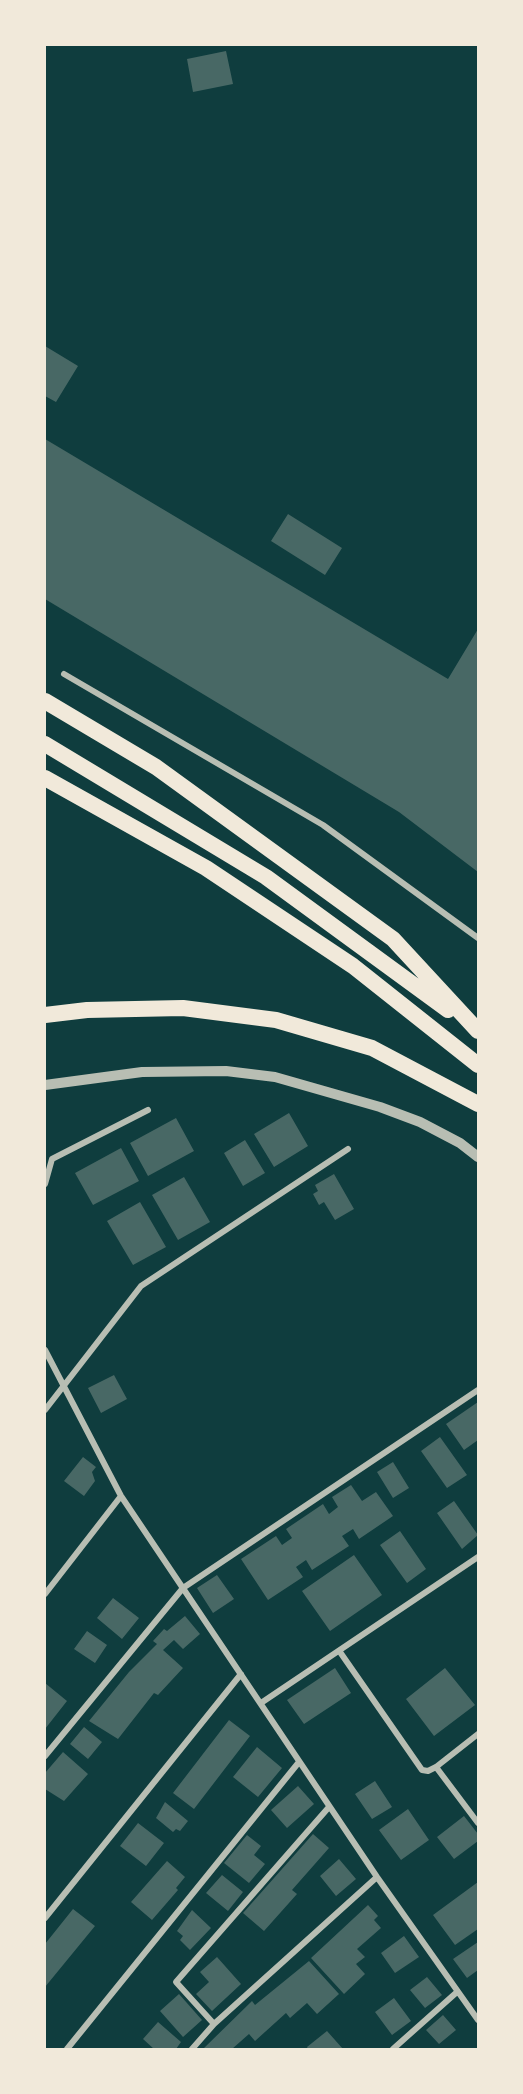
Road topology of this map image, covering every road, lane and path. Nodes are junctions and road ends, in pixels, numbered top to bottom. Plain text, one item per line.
1 (64, 674) dead end
2 (45, 701) edge
3 (45, 744) edge
4 (45, 778) edge
5 (478, 938) edge
6 (45, 1015) edge
7 (478, 1031) edge
8 (478, 1065) edge
9 (45, 1085) edge
10 (478, 1104) edge
11 (148, 1110) dead end
12 (348, 1149) dead end
13 (478, 1157) edge
14 (45, 1184) edge
15 (45, 1350) edge
16 (63, 1387) junction
17 (478, 1390) edge
18 (45, 1410) edge
19 (122, 1496) junction
20 (478, 1557) edge
21 (183, 1588) junction
22 (45, 1594) edge
23 (340, 1652) junction
24 (241, 1674) junction
25 (261, 1703) junction
26 (478, 1734) edge
27 (45, 1756) edge
28 (300, 1762) junction
29 (436, 1767) junction
30 (329, 1807) junction
31 (478, 1823) edge
32 (377, 1877) junction
33 (45, 1918) edge
34 (457, 1992) junction
35 (478, 2020) edge
36 (214, 2024) junction
37 (66, 2049) edge
38 (192, 2049) edge
39 (393, 2049) edge

1 - 5 street
2 - 7 highway
3 - 7 highway
4 - 8 highway
6 - 10 highway
9 - 13 street
11 - 14 street
12 - 16 street
15 - 16 street
16 - 18 street
16 - 19 street
17 - 21 street
19 - 21 street
19 - 22 street
20 - 23 street
21 - 24 street
21 - 27 street
23 - 25 street
23 - 29 street
24 - 25 street
24 - 33 street
25 - 28 street
26 - 29 street
28 - 30 street
28 - 37 street
29 - 31 street
30 - 32 street
30 - 36 street
32 - 34 street
32 - 36 street
34 - 35 street
34 - 39 street
36 - 38 street

